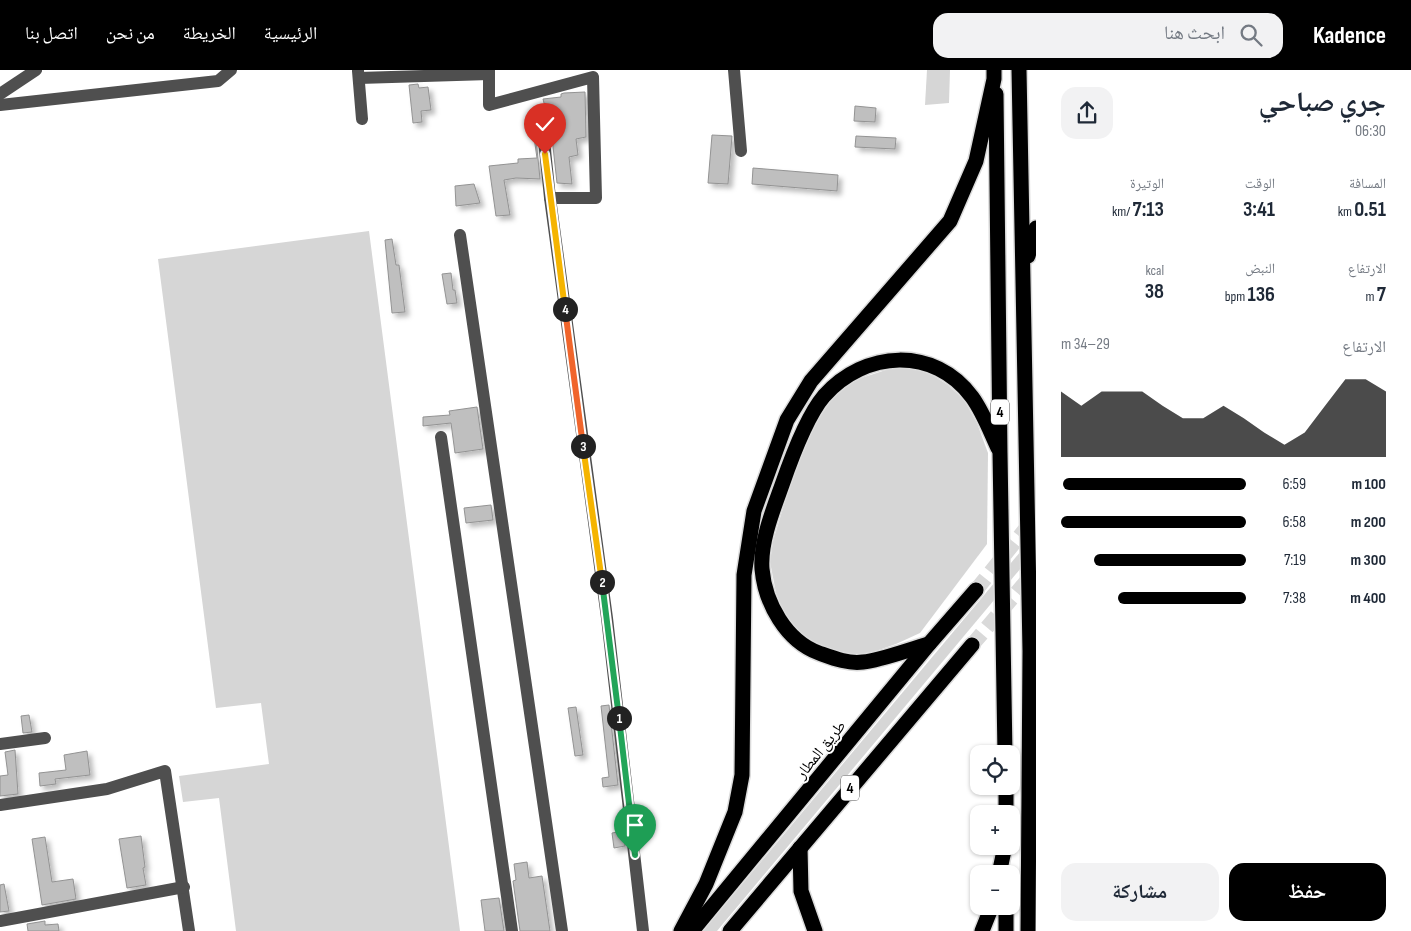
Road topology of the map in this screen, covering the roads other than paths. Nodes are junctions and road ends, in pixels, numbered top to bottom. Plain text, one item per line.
1 (36, 70) edge
2 (231, 70) edge
3 (734, 70) edge
4 (995, 70) edge
5 (1019, 70) edge
6 (489, 72) edge
7 (359, 74) edge
8 (0, 94) edge
9 (0, 105) edge
10 (541, 111) dead end
11 (362, 119) dead end
12 (740, 151) dead end
13 (550, 198) junction
14 (1036, 228) edge
15 (460, 236) dead end
16 (1024, 272) junction
17 (441, 437) dead end
18 (1000, 453) junction
19 (976, 590) tunnel mouth
20 (929, 644) junction
21 (972, 645) tunnel mouth
22 (1030, 651) junction
23 (1036, 673) edge
24 (45, 738) dead end
25 (0, 744) edge
26 (1005, 745) edge
27 (0, 805) edge
28 (800, 848) junction
29 (184, 886) junction
30 (988, 915) edge
31 (1006, 915) edge
32 (0, 921) edge
33 (189, 931) edge
34 (512, 931) edge
35 (562, 931) edge
36 (643, 931) edge
37 (681, 931) edge
38 (692, 931) edge
39 (730, 931) edge
40 (815, 931) edge
41 (982, 931) edge
42 (1006, 931) edge
43 (1028, 931) edge

1 - 8 street
2 - 9 street
3 - 12 street
4 - 18 highway, 4
4 - 37 highway
5 - 16 highway, 4
6 - 7 street
6 - 13 street
7 - 11 street
10 - 13 street
13 - 36 street
14 - 16 highway
15 - 35 street
16 - 22 highway, 4
17 - 34 street
18 - 20 highway
18 - 26 highway, 4
19 - 20 highway, طريق المطار / 4
20 - 38 highway, طريق المطار / 4
21 - 28 highway, 4
22 - 23 highway
22 - 43 highway, 4
24 - 25 street
27 - 29 street
28 - 39 highway, 4
28 - 40 highway
29 - 32 street
29 - 33 street
30 - 41 highway
31 - 42 highway

